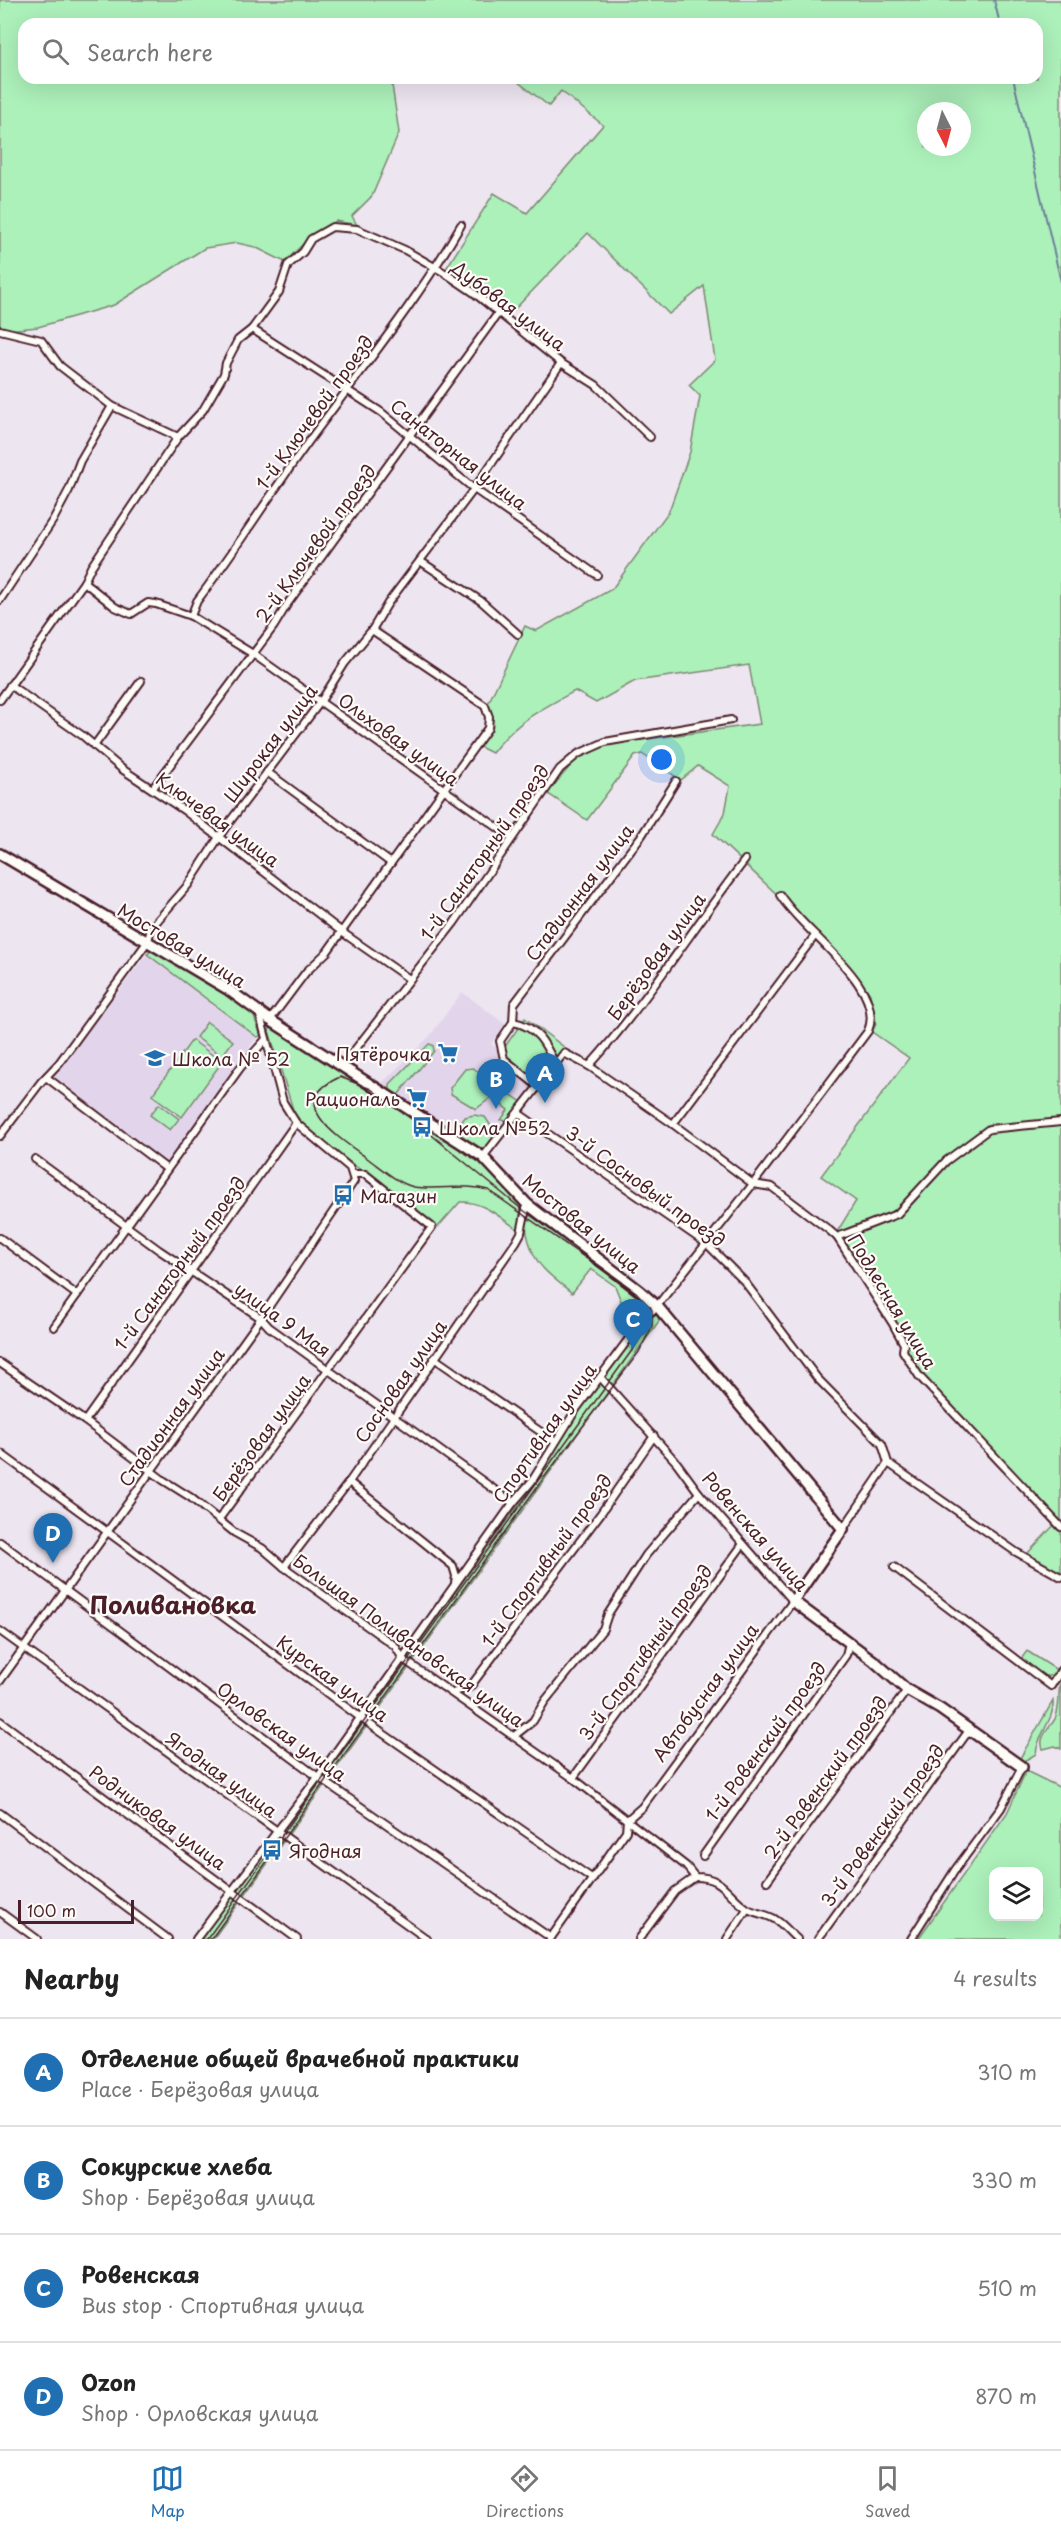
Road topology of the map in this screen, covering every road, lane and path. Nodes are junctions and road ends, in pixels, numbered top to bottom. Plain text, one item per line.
1 (461, 225) dead end
2 (436, 269) junction
3 (499, 312) junction
4 (252, 329) junction
5 (0, 330) edge
6 (561, 363) junction
7 (348, 390) junction
8 (112, 406) junction
9 (178, 437) junction
10 (650, 437) dead end
11 (409, 438) junction
12 (474, 489) junction
13 (420, 561) junction
14 (597, 575) dead end
15 (84, 582) junction
16 (0, 600) edge
17 (191, 616) junction
18 (372, 630) junction
19 (518, 634) dead end
20 (254, 654) junction
21 (141, 681) dead end
22 (10, 685) junction
23 (0, 700) edge
24 (321, 702) junction
25 (730, 720) dead end
26 (94, 746) junction
27 (267, 772) junction
28 (676, 781) dead end
29 (153, 788) junction
30 (443, 790) junction
31 (510, 837) junction
32 (219, 838) junction
33 (0, 854) edge
34 (745, 860) dead end
35 (391, 863) junction
36 (780, 895) dead end
37 (342, 931) junction
38 (814, 937) junction
39 (148, 941) junction
40 (408, 978) junction
41 (259, 1012) junction
42 (270, 1020) junction
43 (513, 1022) junction
44 (266, 1040) junction
45 (555, 1064) junction
46 (343, 1065) junction
47 (589, 1066) junction
48 (46, 1077) junction
49 (539, 1087) junction
50 (518, 1113) junction
51 (1061, 1122) edge
52 (297, 1123) junction
53 (673, 1124) junction
54 (1, 1133) edge
55 (483, 1158) junction
56 (35, 1159) dead end
57 (167, 1169) junction
58 (352, 1171) junction
59 (753, 1185) junction
60 (527, 1204) junction
61 (126, 1226) junction
62 (837, 1237) junction
63 (0, 1238) edge
64 (707, 1244) junction
65 (190, 1271) junction
66 (77, 1295) junction
67 (657, 1306) junction
68 (261, 1318) junction
69 (54, 1327) dead end
70 (434, 1358) junction
71 (0, 1363) edge
72 (328, 1370) junction
73 (601, 1378) junction
74 (393, 1417) junction
75 (84, 1421) junction
76 (654, 1436) junction
77 (554, 1441) junction
78 (0, 1453) edge
79 (888, 1463) junction
80 (151, 1469) junction
81 (349, 1482) junction
82 (699, 1493) junction
83 (513, 1503) junction
84 (219, 1519) junction
85 (1061, 1527) edge
86 (843, 1528) junction
87 (108, 1531) junction
88 (0, 1542) edge
89 (743, 1544) junction
90 (894, 1567) dead end
91 (284, 1568) junction
92 (1061, 1577) edge
93 (454, 1586) junction
94 (67, 1590) junction
95 (793, 1601) junction
96 (0, 1631) edge
97 (849, 1643) junction
98 (24, 1648) junction
99 (403, 1659) junction
100 (1061, 1670) edge
101 (0, 1681) edge
102 (907, 1690) junction
103 (455, 1692) junction
104 (360, 1717) junction
105 (0, 1721) edge
106 (970, 1729) junction
107 (514, 1736) junction
108 (1022, 1767) joint
109 (318, 1777) junction
110 (573, 1778) junction
111 (0, 1813) edge
112 (627, 1820) junction
113 (275, 1832) junction
114 (703, 1856) dead end
115 (695, 1877) junction
116 (593, 1879) junction
117 (767, 1881) dead end
118 (232, 1890) junction
119 (747, 1909) junction
120 (0, 1912) edge
121 (550, 1938) edge
122 (37, 1939) edge
123 (168, 1939) edge
124 (196, 1939) edge
125 (297, 1939) edge
126 (427, 1939) edge
127 (639, 1939) edge
128 (727, 1939) edge
129 (797, 1939) edge
130 (818, 1939) edge
131 (911, 1939) edge

1 - 2 street, 1-й Ключевой проезд
2 - 3 street, Дубовая улица
2 - 4 street, Дубовая улица
2 - 7 street, 1-й Ключевой проезд
3 - 6 street, Дубовая улица
3 - 11 street, 2-й Ключевой проезд
4 - 7 street, Санаторная улица
4 - 9 street
5 - 8 street
6 - 10 street, Дубовая улица
6 - 12 street, Широкая улица
7 - 11 street, Санаторная улица
7 - 17 street, 1-й Ключевой проезд
8 - 9 street
8 - 16 street
9 - 15 street
11 - 12 street, Санаторная улица
11 - 20 street, 2-й Ключевой проезд
12 - 13 street, Широкая улица
12 - 14 street, Санаторная улица
13 - 18 street, Широкая улица
13 - 19 street
15 - 17 street, Ольховая улица
15 - 22 street
17 - 20 street, Ольховая улица
18 - 24 street, Широкая улица
18 - 30 street
20 - 24 street, Ольховая улица
20 - 29 street, 2-й Ключевой проезд
21 - 26 street
22 - 23 street
22 - 26 street, Ключевая улица
24 - 27 street, Широкая улица
24 - 30 street, Ольховая улица
25 - 31 street, 1-й Санаторный проезд
26 - 29 street, Ключевая улица
27 - 32 street, Широкая улица
27 - 35 street
28 - 43 street, Стадионная улица
29 - 32 street, Ключевая улица
30 - 31 street, Ольховая улица
30 - 35 street
31 - 40 street, 1-й Санаторный проезд
32 - 37 street, Ключевая улица
32 - 39 street, Широкая улица
33 - 39 street, Мостовая улица
34 - 47 street, Берёзовая улица
35 - 37 street
36 - 38 street, Спортивная улица
37 - 40 street, Ключевая улица
37 - 42 street
38 - 53 street
38 - 59 street, Спортивная улица
39 - 41 street, Мостовая улица
39 - 48 street, Широкая улица
40 - 46 street, 1-й Санаторный проезд
41 - 42 street, Мостовая улица
41 - 44 street
42 - 46 street, Мостовая улица
43 - 45 street
43 - 49 street, Стадионная улица
44 - 52 street
44 - 57 street
45 - 47 street, Подлесная улица
45 - 49 street
46 - 55 street, Мостовая улица
47 - 53 street, Подлесная улица
48 - 54 street, Широкая улица
48 - 57 street
49 - 50 street
50 - 55 street
50 - 64 street, 3-й Сосновый проезд
51 - 62 street
52 - 58 street
52 - 65 street, 1-й Санаторный проезд
53 - 59 street, Подлесная улица
55 - 60 street, Мостовая улица
56 - 61 street, улица 9 Мая
57 - 61 street
58 - 68 street, Стадионная улица
58 - 72 street, Берёзовая улица
59 - 62 street, Подлесная улица
59 - 64 street, Спортивная улица
60 - 67 street, Мостовая улица
60 - 70 street, Сосновая улица
61 - 65 street, улица 9 Мая
61 - 66 street
62 - 85 street, Подлесная улица
63 - 66 street
64 - 67 street, Спортивная улица
64 - 79 street, 3-й Сосновый проезд
65 - 68 street, улица 9 Мая
65 - 75 street, 1-й Санаторный проезд
66 - 69 street
67 - 73 street, Спортивная улица
67 - 86 street, Мостовая улица
68 - 72 street, улица 9 Мая
68 - 80 street, Стадионная улица
70 - 74 street, Сосновая улица
70 - 77 street
71 - 75 street, Большая Поливановская улица
72 - 74 street, улица 9 Мая
72 - 84 street, Берёзовая улица
73 - 76 street, Ровенская улица
73 - 77 street, Спортивная улица
74 - 81 street, Сосновая улица
74 - 83 street, улица 9 Мая
75 - 80 street, Большая Поливановская улица
76 - 82 street, Ровенская улица
76 - 103 street, 1-й Спортивный проезд
77 - 83 street, Спортивная улица
78 - 87 street, Курская улица
79 - 86 street, Автобусная улица
79 - 92 street, 3-й Сосновый проезд
80 - 84 street, Большая Поливановская улица
80 - 87 street, Стадионная улица
81 - 91 street, Сосновая улица
81 - 93 street
82 - 89 street, Ровенская улица
82 - 107 street
83 - 93 street, Спортивная улица
84 - 91 street, Большая Поливановская улица
86 - 95 street, Автобусная улица
87 - 94 street, Стадионная улица
87 - 104 street, Курская улица
88 - 94 street, Орловская улица
89 - 95 street, Ровенская улица
89 - 110 street, 3-й Спортивный проезд
90 - 100 street
91 - 99 street, Большая Поливановская улица
93 - 99 street, Спортивная улица
94 - 98 street, Стадионная улица
94 - 109 street, Орловская улица
95 - 97 street, Ровенская улица
95 - 112 street, Автобусная улица
96 - 98 street, Ягодная улица
97 - 102 street, Ровенская улица
97 - 114 street, 1-й Ровенский проезд
98 - 101 street, Стадионная улица
98 - 113 street, Ягодная улица
99 - 103 street, Большая Поливановская улица
99 - 104 street, Спортивная улица
102 - 106 street, Ровенская улица
102 - 117 street, 2-й Ровенский проезд
103 - 107 street, Большая Поливановская улица
104 - 109 street, Спортивная улица
104 - 116 street, Курская улица
105 - 118 street, Родниковая улица
106 - 108 street, Ровенская улица
106 - 130 street, 3-й Ровенский проезд
107 - 110 street, Большая Поливановская улица
108 - 131 street
109 - 113 street, Спортивная улица
109 - 121 street, Орловская улица
110 - 112 street, Большая Поливановская улица
111 - 123 street
112 - 115 street, Большая Поливановская улица
112 - 116 street, Автобусная улица
113 - 118 street, Спортивная улица
113 - 126 street, Ягодная улица
115 - 119 street, Большая Поливановская улица
115 - 127 street
116 - 121 street, Автобусная улица
118 - 124 street, Спортивная улица
118 - 125 street, Родниковая улица
119 - 128 street
119 - 129 street, Большая Поливановская улица
120 - 122 street

